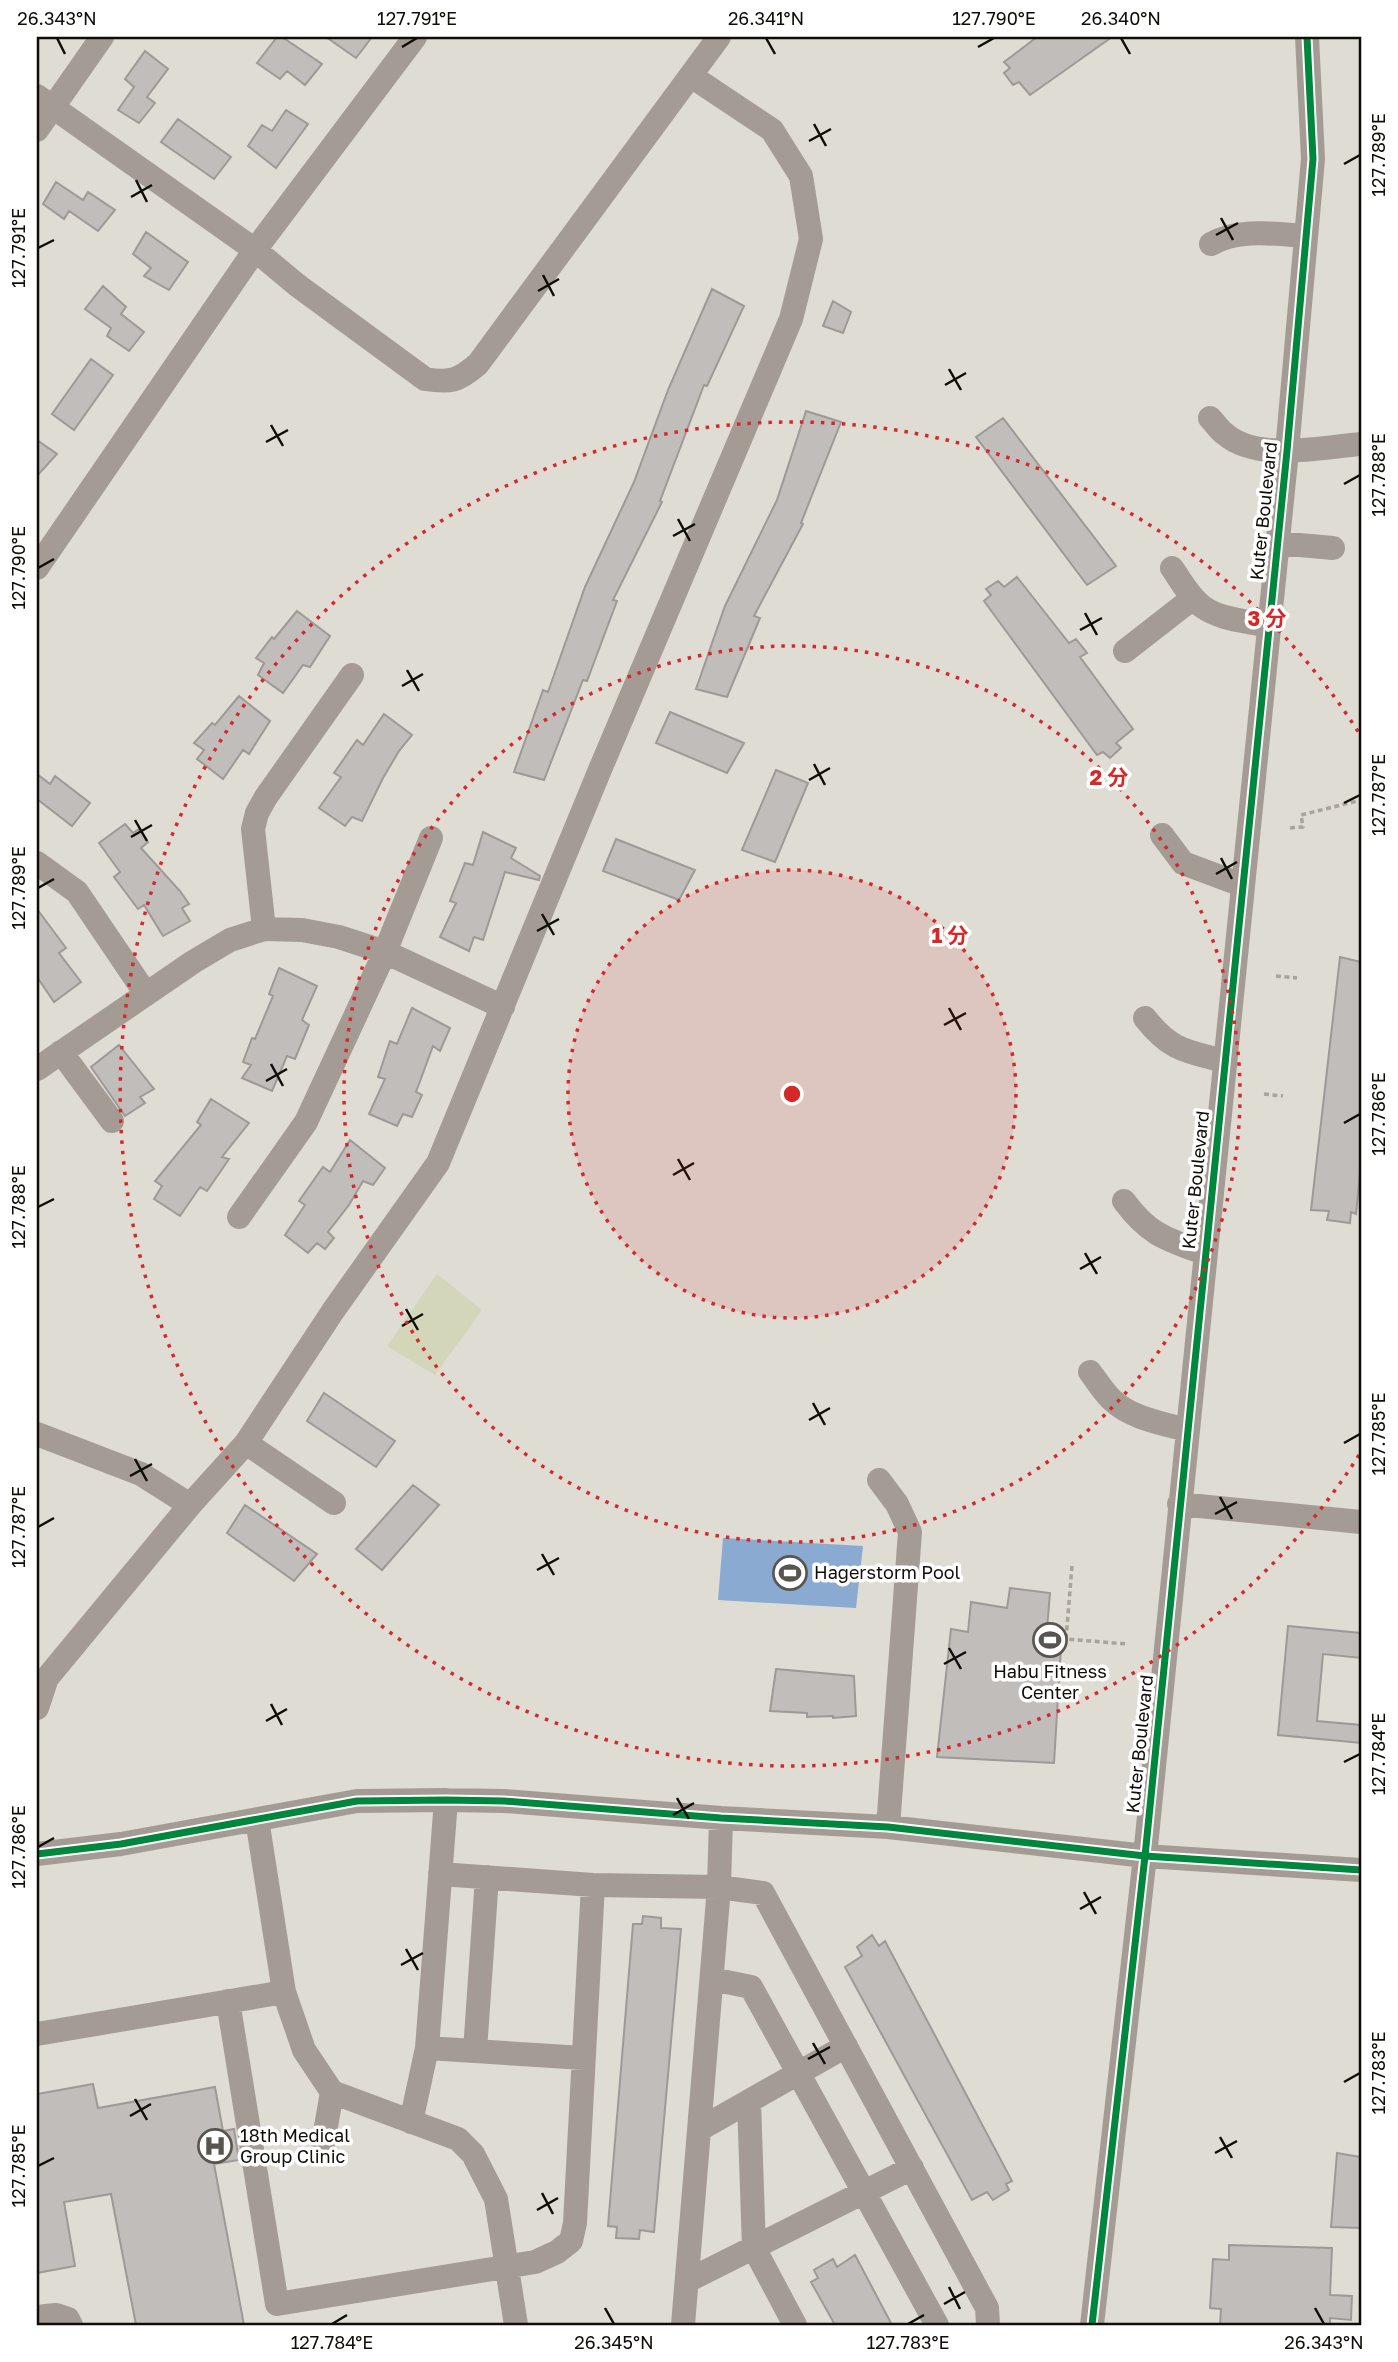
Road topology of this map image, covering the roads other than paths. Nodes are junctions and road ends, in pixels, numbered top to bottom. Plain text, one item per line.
1 (102, 37) edge
2 (415, 37) edge
3 (719, 37) edge
4 (1307, 37) edge
5 (691, 76) junction
6 (44, 102) edge
7 (37, 130) edge
8 (1306, 236) junction
9 (1211, 244) dead end
10 (255, 250) junction
11 (1210, 418) dead end
12 (1361, 443) edge
13 (1287, 451) junction
14 (1277, 543) junction
15 (1333, 548) dead end
16 (37, 568) edge
17 (1172, 568) dead end
18 (1193, 598) junction
19 (1268, 626) junction
20 (1125, 651) dead end
21 (352, 675) dead end
22 (1163, 835) dead end
23 (431, 838) dead end
24 (37, 863) edge
25 (1242, 884) junction
26 (264, 929) junction
27 (385, 952) junction
28 (146, 994) junction
29 (503, 1007) junction
30 (1145, 1018) dead end
31 (61, 1052) junction
32 (1224, 1061) junction
33 (37, 1069) edge
34 (111, 1121) dead end
35 (1124, 1201) dead end
36 (239, 1217) dead end
37 (1205, 1253) junction
38 (1090, 1372) dead end
39 (1186, 1430) junction
40 (37, 1434) edge
41 (246, 1443) junction
42 (879, 1480) dead end
43 (334, 1503) dead end
44 (1179, 1504) junction
45 (190, 1505) junction
46 (1361, 1522) edge
47 (37, 1708) edge
48 (446, 1800) junction
49 (721, 1818) junction
50 (257, 1819) junction
51 (888, 1827) junction
52 (37, 1854) edge
53 (1145, 1856) junction
54 (1361, 1870) edge
55 (440, 1874) junction
56 (487, 1877) junction
57 (593, 1885) junction
58 (719, 1887) junction
59 (712, 1979) junction
60 (284, 1992) junction
61 (228, 2001) junction
62 (37, 2034) edge
63 (846, 2046) junction
64 (427, 2048) junction
65 (475, 2051) junction
66 (583, 2058) junction
67 (799, 2072) junction
68 (332, 2092) junction
69 (749, 2101) junction
70 (411, 2122) junction
71 (699, 2129) junction
72 (323, 2144) dead end
73 (912, 2168) junction
74 (865, 2192) junction
75 (754, 2248) junction
76 (507, 2267) junction
77 (687, 2281) junction
78 (37, 2317) edge
79 (71, 2325) edge
80 (516, 2325) edge
81 (683, 2325) edge
82 (795, 2325) edge
83 (937, 2325) edge
84 (988, 2325) edge
85 (1092, 2325) edge

1 - 6 street
2 - 10 street
3 - 5 street
4 - 8 street, Kuter Boulevard
5 - 10 street
5 - 29 street
6 - 7 street
6 - 10 street
8 - 9 street
8 - 13 street, Kuter Boulevard
10 - 16 street
11 - 13 street
12 - 13 street
13 - 14 street, Kuter Boulevard
14 - 15 street
14 - 19 street, Kuter Boulevard
17 - 18 street
18 - 19 street
18 - 20 street
19 - 25 street, Kuter Boulevard
21 - 26 street
22 - 25 street
23 - 27 street
24 - 28 street
25 - 32 street, Kuter Boulevard
26 - 27 street
26 - 28 street
27 - 29 street
27 - 36 street
28 - 31 street
29 - 41 street
30 - 32 street
31 - 33 street
31 - 34 street
32 - 37 street, Kuter Boulevard
35 - 37 street
37 - 39 street, Kuter Boulevard
38 - 39 street
39 - 44 street, Kuter Boulevard
40 - 45 street
41 - 43 street
41 - 45 street
42 - 51 street
44 - 46 street
44 - 53 street, Kuter Boulevard
45 - 47 street
48 - 49 street
48 - 50 street
48 - 55 street
49 - 51 street
49 - 58 street
50 - 52 street
50 - 60 street
51 - 53 street
53 - 54 street
53 - 85 street, Kuter Boulevard
55 - 56 street
55 - 64 street
56 - 57 street
56 - 65 street
57 - 58 street
57 - 66 street
58 - 59 street
58 - 63 street
59 - 67 street
59 - 71 street
60 - 61 street
60 - 68 street
61 - 62 street
61 - 76 street
63 - 67 street
63 - 73 street
64 - 65 street
64 - 70 street
65 - 66 street
66 - 76 street
67 - 69 street
67 - 74 street
68 - 70 street
68 - 72 street
69 - 71 street
69 - 75 street
70 - 76 street
71 - 77 street
73 - 74 street
73 - 84 street
74 - 75 street
74 - 83 street
75 - 77 street
75 - 82 street
76 - 80 street
77 - 81 street
78 - 79 street

